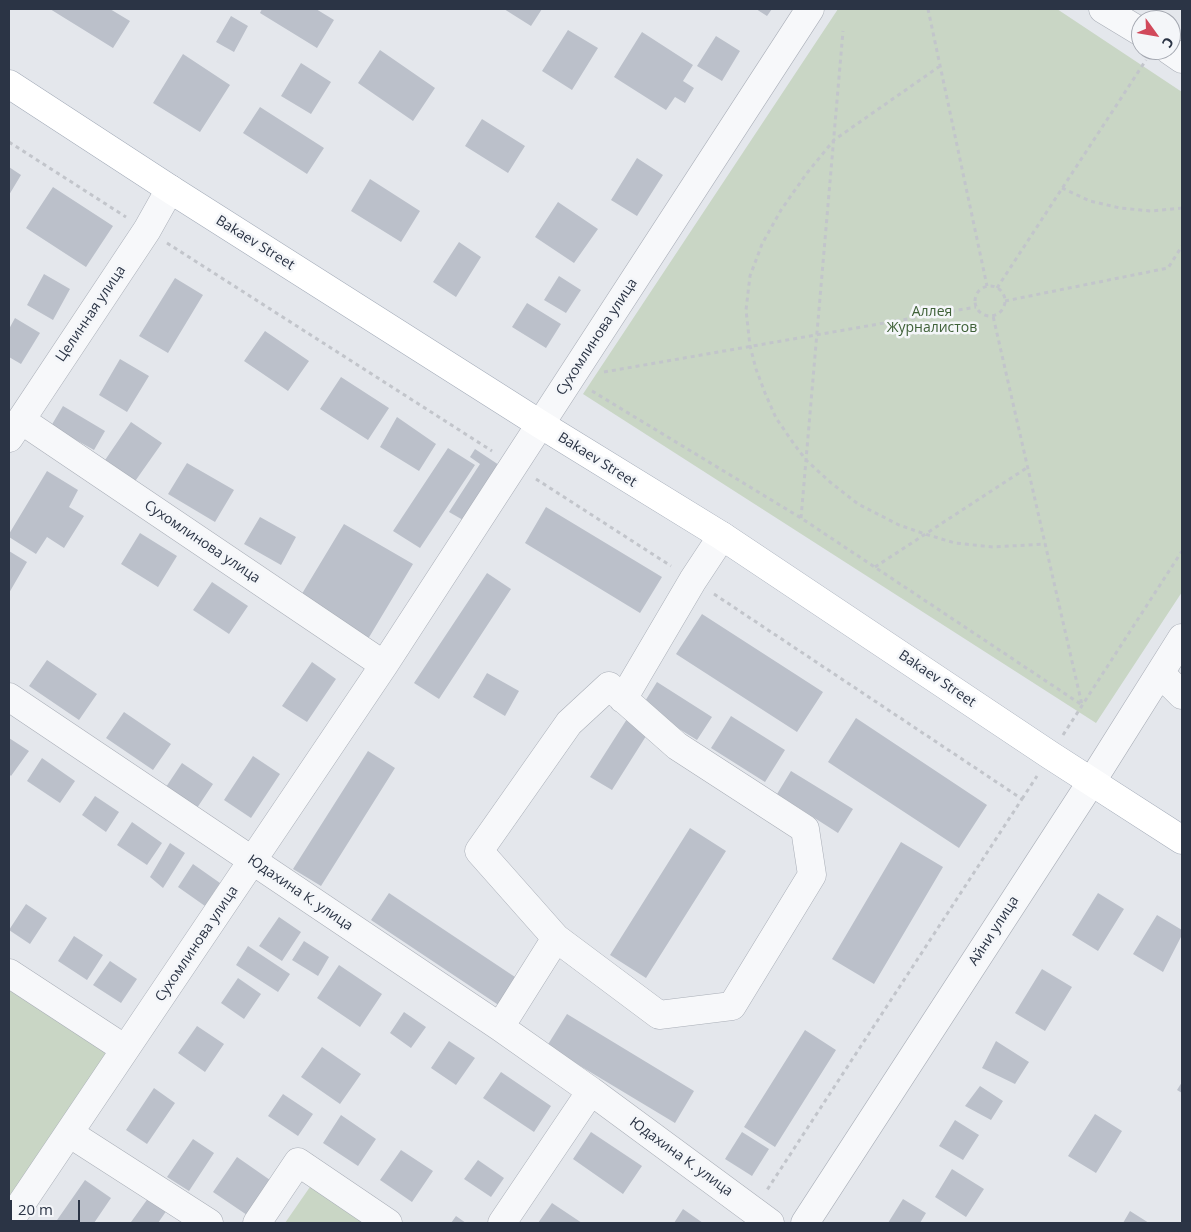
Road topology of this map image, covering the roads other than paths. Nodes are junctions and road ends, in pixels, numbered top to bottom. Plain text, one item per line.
1 (810, 9) edge
2 (1104, 9) edge
3 (1131, 30) edge
4 (9, 84) edge
5 (170, 189) junction
6 (540, 424) junction
7 (15, 429) edge
8 (722, 536) junction
9 (1182, 638) edge
10 (384, 665) junction
11 (1160, 673) junction
12 (1182, 695) edge
13 (9, 697) edge
14 (623, 699) junction
15 (1092, 781) junction
16 (1182, 840) edge
17 (252, 861) junction
18 (556, 938) junction
19 (9, 973) edge
20 (500, 1027) junction
21 (125, 1049) junction
22 (591, 1092) junction
23 (69, 1133) junction
24 (762, 1217) edge
25 (9, 1222) edge
26 (208, 1223) edge
27 (257, 1223) edge
28 (388, 1223) edge
29 (502, 1223) edge
30 (805, 1223) edge

1 - 6 street, Сухомлинова улица
2 - 3 street
4 - 5 main road, Bakaev Street
5 - 6 main road, Bakaev Street
5 - 7 street, Целинная улица
6 - 8 main road, Bakaev Street
6 - 10 street, Сухомлинова улица
7 - 10 street, Сухомлинова улица
8 - 14 street
8 - 15 main road, Bakaev Street
9 - 11 street, Айни улица
10 - 17 street, Сухомлинова улица
11 - 12 street
11 - 15 street, Айни улица
13 - 17 street, Юдахина К. улица
14 - 18 street
14 - 18 street
15 - 16 main road, Bakaev Street
15 - 30 street, Айни улица
17 - 20 street, Юдахина К. улица
17 - 21 street, Сухомлинова улица
18 - 20 street
19 - 21 street
20 - 22 street, Юдахина К. улица
21 - 23 street, Сухомлинова улица
22 - 24 street, Юдахина К. улица
22 - 29 street
23 - 25 street, Сухомлинова улица
23 - 26 street
27 - 28 street

